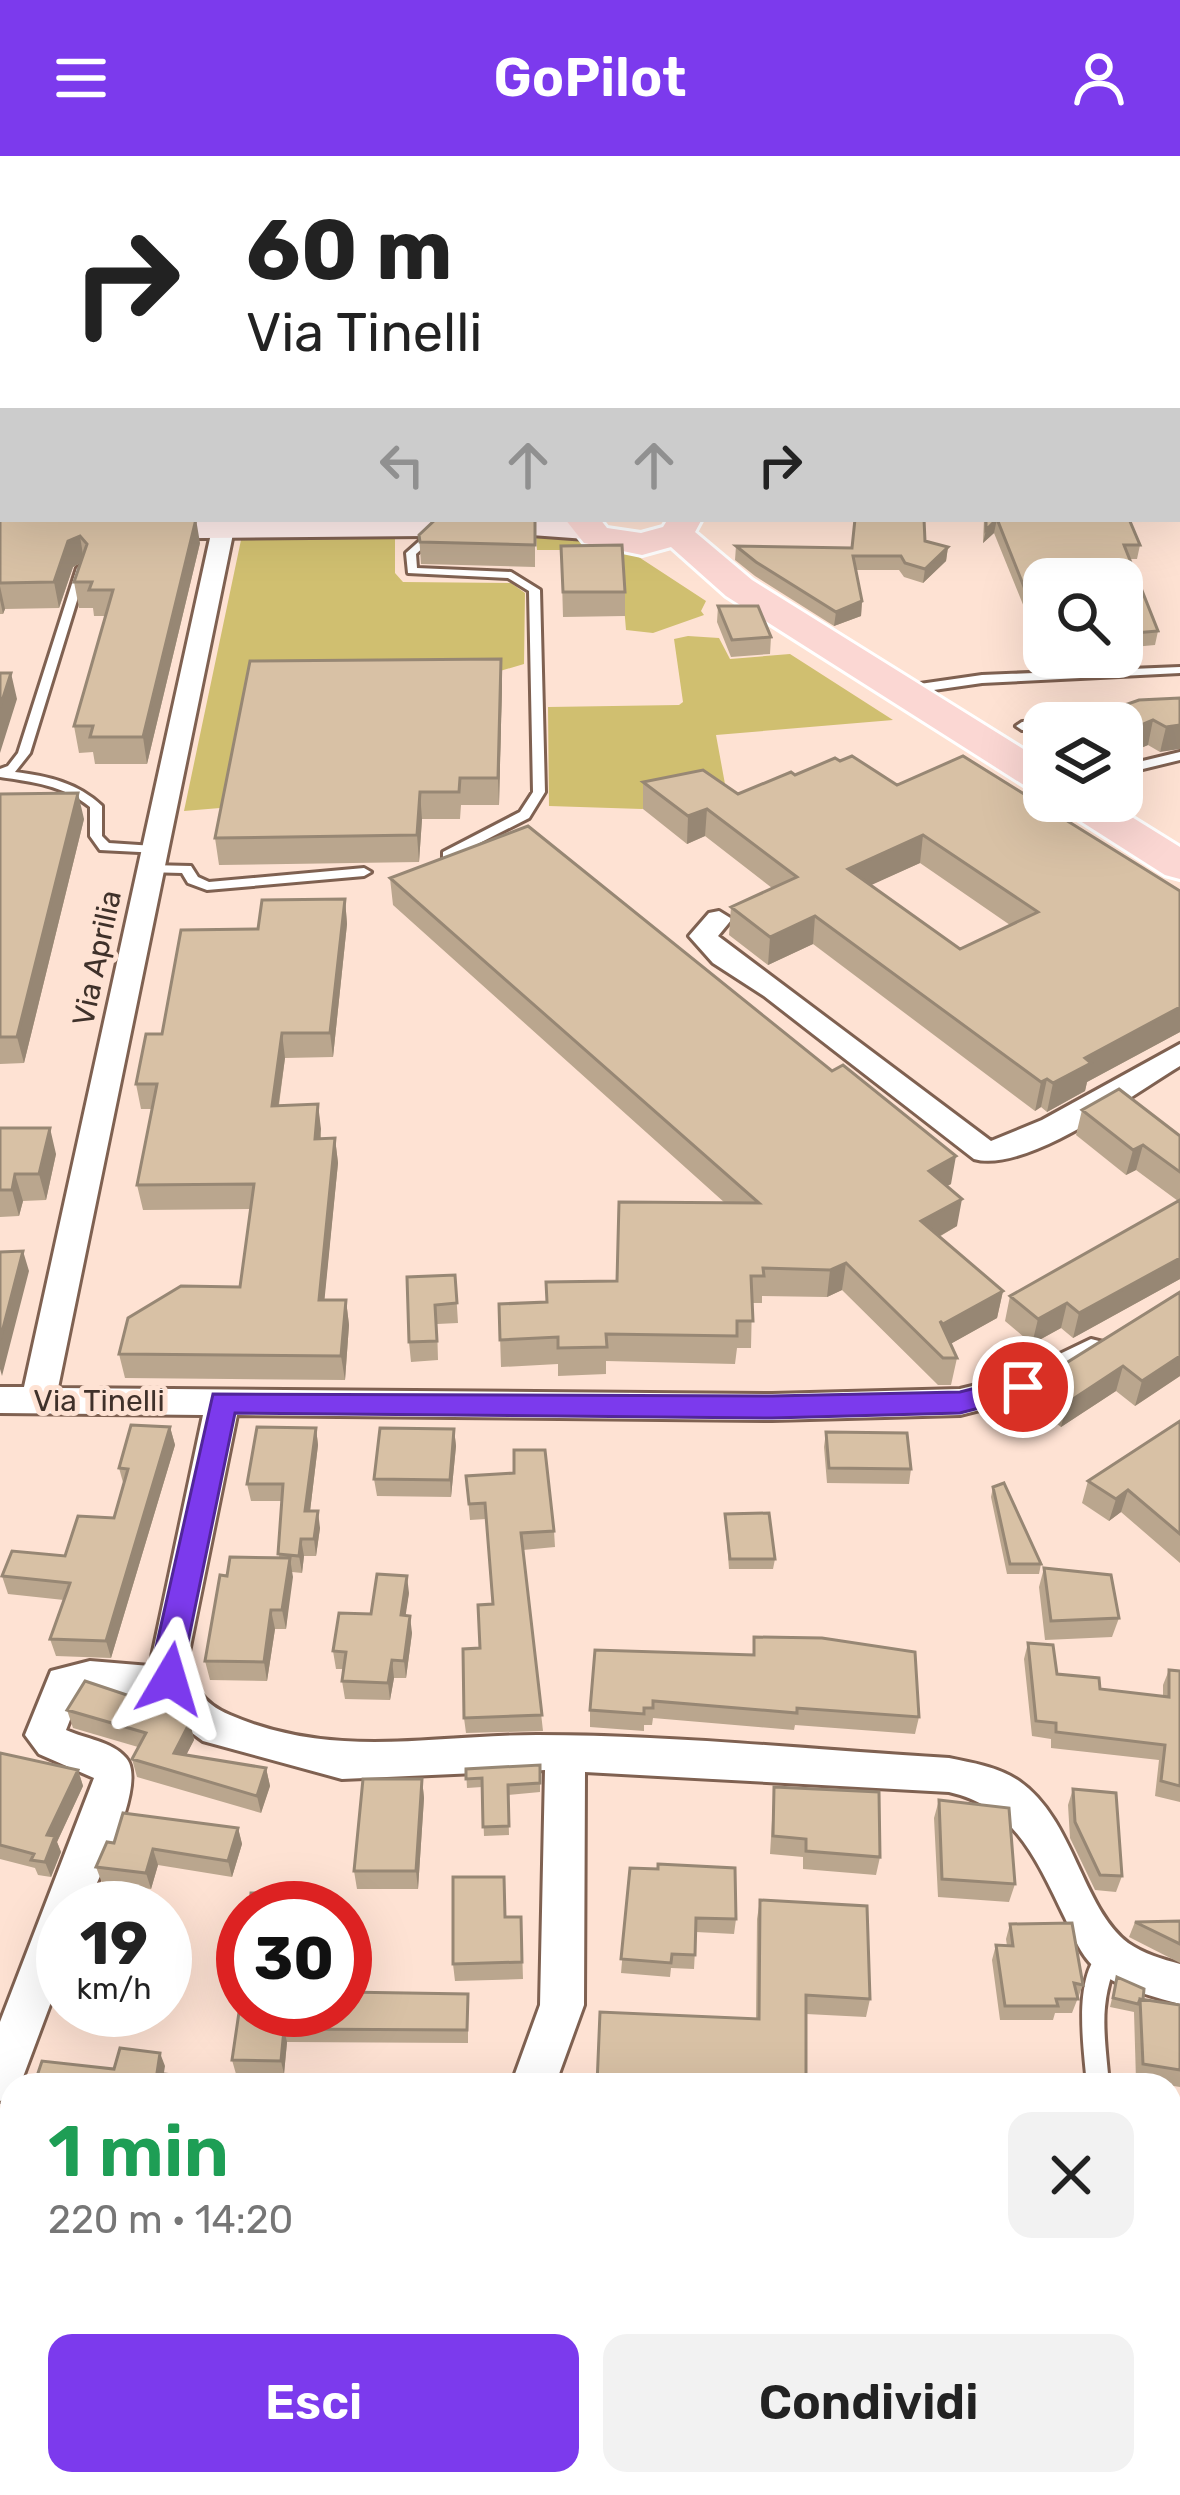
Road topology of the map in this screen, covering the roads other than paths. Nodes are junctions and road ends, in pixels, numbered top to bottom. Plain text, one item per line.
1 (577, 523) edge
2 (152, 524) edge
3 (681, 526) edge
4 (430, 528) junction
5 (223, 529) junction
6 (0, 531) edge
7 (642, 544) junction
8 (82, 568) edge
9 (739, 588) junction
10 (1180, 670) edge
11 (901, 690) junction
12 (1180, 756) edge
13 (1143, 765) edge
14 (1023, 766) edge
15 (1180, 767) edge
16 (0, 773) edge
17 (1143, 775) edge
18 (1111, 822) edge
19 (448, 855) edge
20 (152, 860) junction
21 (1180, 866) edge
22 (364, 872) dead end
23 (719, 919) dead end
24 (1180, 1053) edge
25 (1126, 1329) edge
26 (0, 1400) edge
27 (38, 1401) junction
28 (223, 1402) junction
29 (170, 1679) junction
30 (565, 1756) junction
31 (76, 1881) edge
32 (1110, 1954) junction
33 (36, 1984) edge
34 (1180, 1984) edge
35 (2, 2073) edge
36 (537, 2073) edge
37 (1098, 2073) edge

1 - 4 main road
1 - 7 main road
2 - 5 main road
2 - 6 main road
3 - 7 main road
3 - 9 main road
4 - 5 main road
4 - 19 lane
5 - 20 street, Via Aprilia
7 - 9 main road
8 - 16 lane
9 - 11 main road
10 - 11 lane
11 - 14 main road
12 - 13 lane
15 - 17 lane
16 - 20 lane
18 - 21 main road
20 - 22 lane
20 - 27 street, Via Aprilia
23 - 24 street
25 - 28 street, Via Tinelli
26 - 27 street, Via Tinelli
27 - 28 street, Via Tinelli
28 - 29 street
29 - 30 street
29 - 31 street
30 - 32 street
30 - 36 street
32 - 34 street
32 - 37 lane
33 - 35 street

